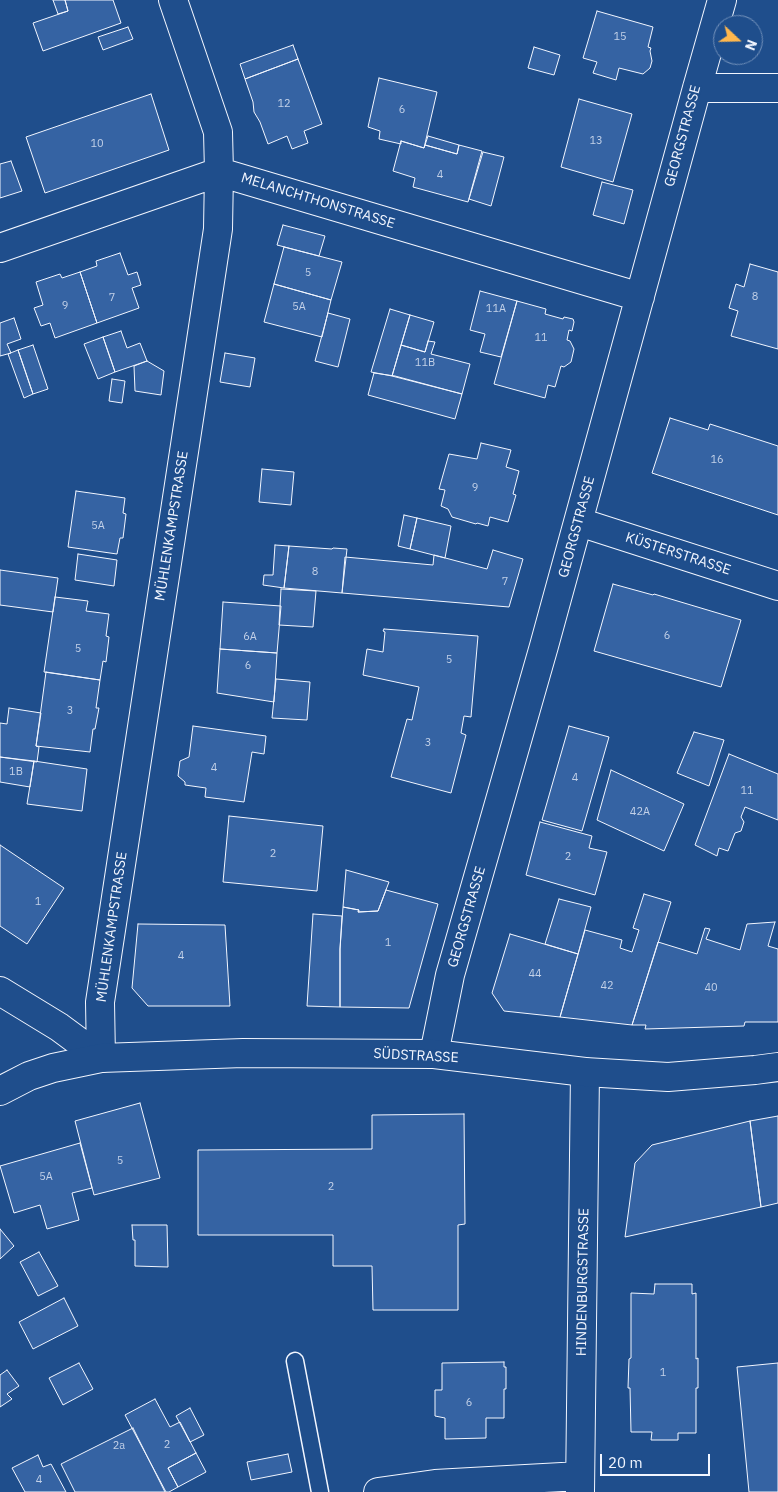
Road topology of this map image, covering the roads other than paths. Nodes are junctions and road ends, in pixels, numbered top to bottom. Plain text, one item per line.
1 (173, 0) edge
2 (722, 0) edge
3 (696, 88) junction
4 (778, 88) edge
5 (219, 172) junction
6 (0, 248) edge
7 (640, 297) junction
8 (579, 522) junction
9 (778, 586) edge
10 (0, 991) edge
11 (434, 1054) junction
12 (101, 1058) junction
13 (778, 1066) edge
14 (585, 1072) junction
15 (0, 1091) edge
16 (295, 1361) dead end
17 (580, 1484) edge
18 (320, 1492) edge
19 (378, 1492) edge

1 - 5 street, MÜHLENKAMPSTRASSE
2 - 3 street, GEORGSTRASSE
3 - 4 street
3 - 7 street, GEORGSTRASSE
5 - 6 street
5 - 7 street, MELANCHTHONSTRASSE
5 - 12 street, MÜHLENKAMPSTRASSE
7 - 8 street, GEORGSTRASSE
8 - 9 street, KÜSTERSTRASSE
8 - 11 street, GEORGSTRASSE
10 - 12 street
11 - 12 street, SÜDSTRASSE
11 - 14 street, SÜDSTRASSE
12 - 15 street, SÜDSTRASSE
13 - 14 street, SÜDSTRASSE
14 - 17 street, HINDENBURGSTRASSE
16 - 18 lane
17 - 19 street

